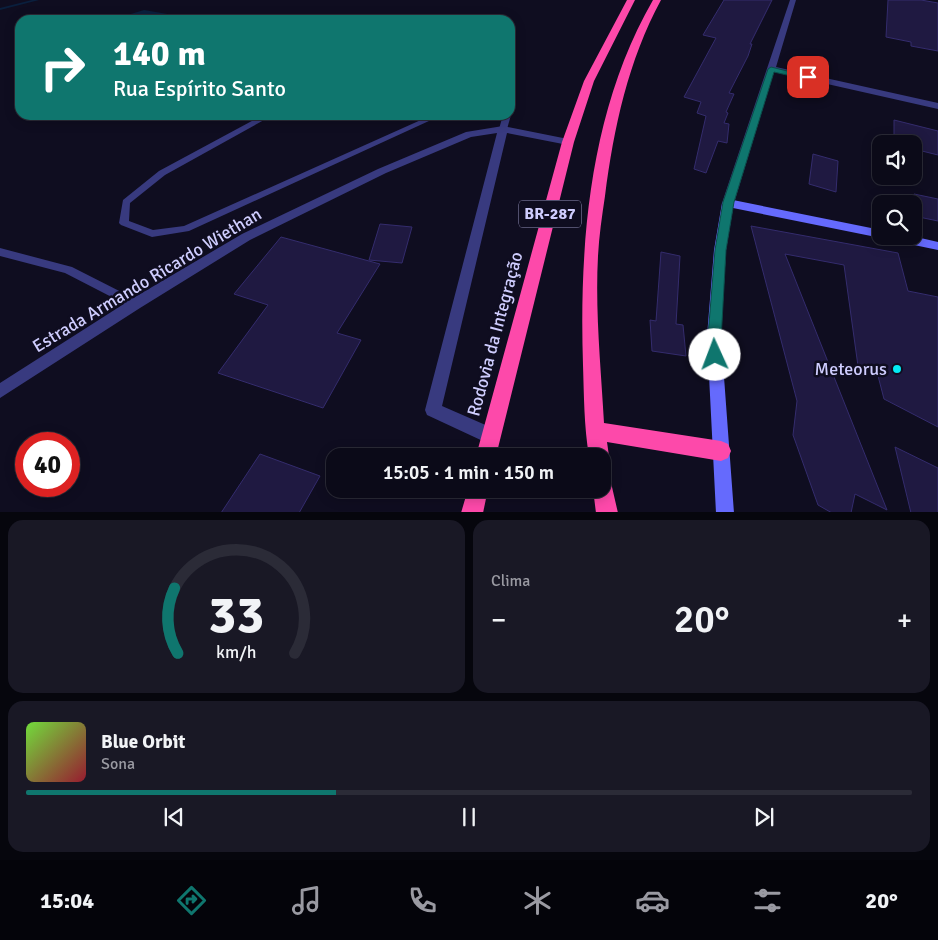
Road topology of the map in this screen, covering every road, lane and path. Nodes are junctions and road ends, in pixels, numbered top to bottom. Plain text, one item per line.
1 (631, 0) edge
2 (658, 0) edge
3 (793, 0) edge
4 (771, 69) junction
5 (938, 106) edge
6 (260, 120) edge
7 (427, 120) edge
8 (506, 120) edge
9 (503, 129) junction
10 (568, 142) junction
11 (728, 202) junction
12 (872, 232) edge
13 (922, 243) edge
14 (938, 246) edge
15 (0, 252) edge
16 (135, 304) junction
17 (0, 391) edge
18 (595, 431) junction
19 (492, 436) junction
20 (488, 448) edge
21 (598, 448) edge
22 (721, 451) junction
23 (476, 498) edge
24 (605, 498) edge
25 (472, 512) edge
26 (607, 512) edge
27 (725, 512) edge

1 - 10 highway, Rodovia da Integração / BR-287
2 - 18 highway, BR-287
3 - 4 street
4 - 5 street
4 - 11 street
6 - 7 lane
8 - 9 lane
9 - 10 street, Estrada Armando Ricardo Wiethan
9 - 16 street, Estrada Armando Ricardo Wiethan
9 - 19 street
10 - 19 highway, Rodovia da Integração / BR-287
11 - 12 street
11 - 22 street
13 - 14 street
15 - 16 lane
16 - 17 street, Estrada Armando Ricardo Wiethan
18 - 21 highway, BR-287
18 - 22 highway
19 - 20 highway, Rodovia da Integração / BR-287
22 - 27 street
23 - 25 highway
24 - 26 highway

